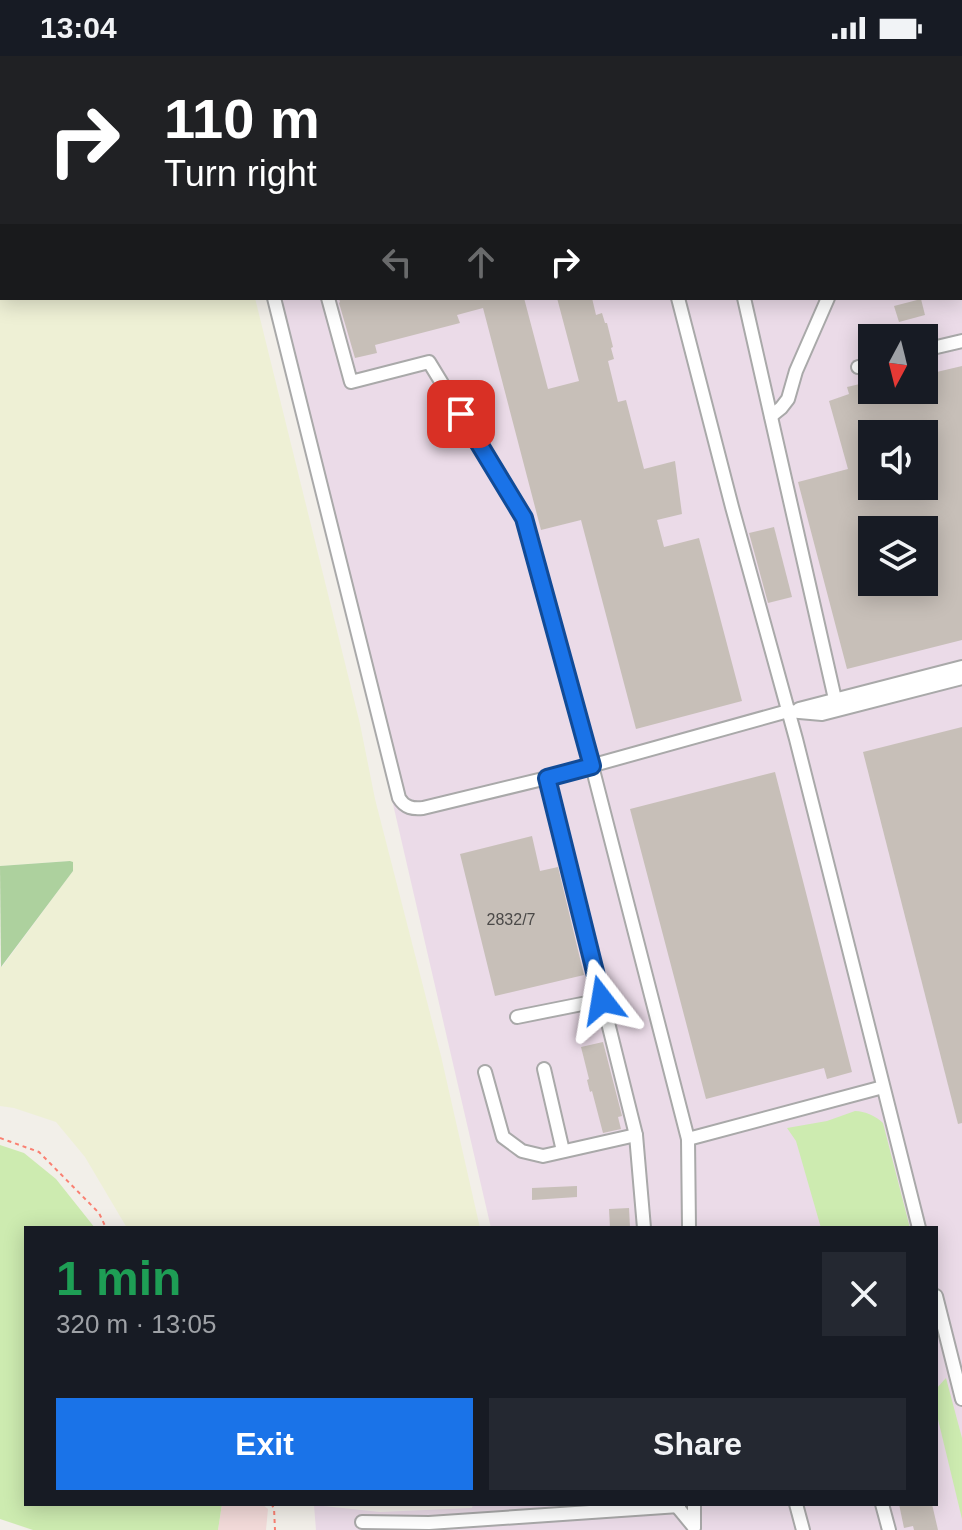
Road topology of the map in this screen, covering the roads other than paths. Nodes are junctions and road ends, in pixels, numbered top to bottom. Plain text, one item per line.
1 (274, 300) edge
2 (329, 300) edge
3 (679, 300) edge
4 (744, 300) edge
5 (827, 300) edge
6 (962, 341) edge
7 (938, 347) edge
8 (771, 416) junction
9 (962, 667) edge
10 (962, 678) edge
11 (835, 699) junction
12 (788, 711) junction
13 (592, 766) junction
14 (547, 778) junction
15 (602, 1000) junction
16 (517, 1017) dead end
17 (544, 1069) dead end
18 (485, 1072) dead end
19 (883, 1087) junction
20 (636, 1135) junction
21 (688, 1139) junction
22 (563, 1151) junction
23 (644, 1226) edge
24 (689, 1226) edge
25 (918, 1226) edge
26 (938, 1304) edge
27 (962, 1399) edge
28 (663, 1506) edge
29 (678, 1506) edge
30 (697, 1506) edge
31 (797, 1506) edge
32 (883, 1506) edge
33 (362, 1522) dead end
34 (694, 1528) edge
35 (803, 1530) edge
36 (889, 1530) edge

1 - 14 street
2 - 13 street
3 - 12 street
4 - 8 street
5 - 8 street
6 - 7 street
8 - 11 street
9 - 11 street
10 - 12 street
11 - 12 street
12 - 13 street
12 - 19 street
13 - 14 street
13 - 21 street
14 - 15 street
15 - 16 street
15 - 20 street
17 - 22 street
18 - 22 street
19 - 21 street
19 - 25 street
20 - 22 street
20 - 23 street
21 - 24 street
26 - 27 street
28 - 33 street
29 - 34 street
30 - 34 street
31 - 35 street
32 - 36 street

